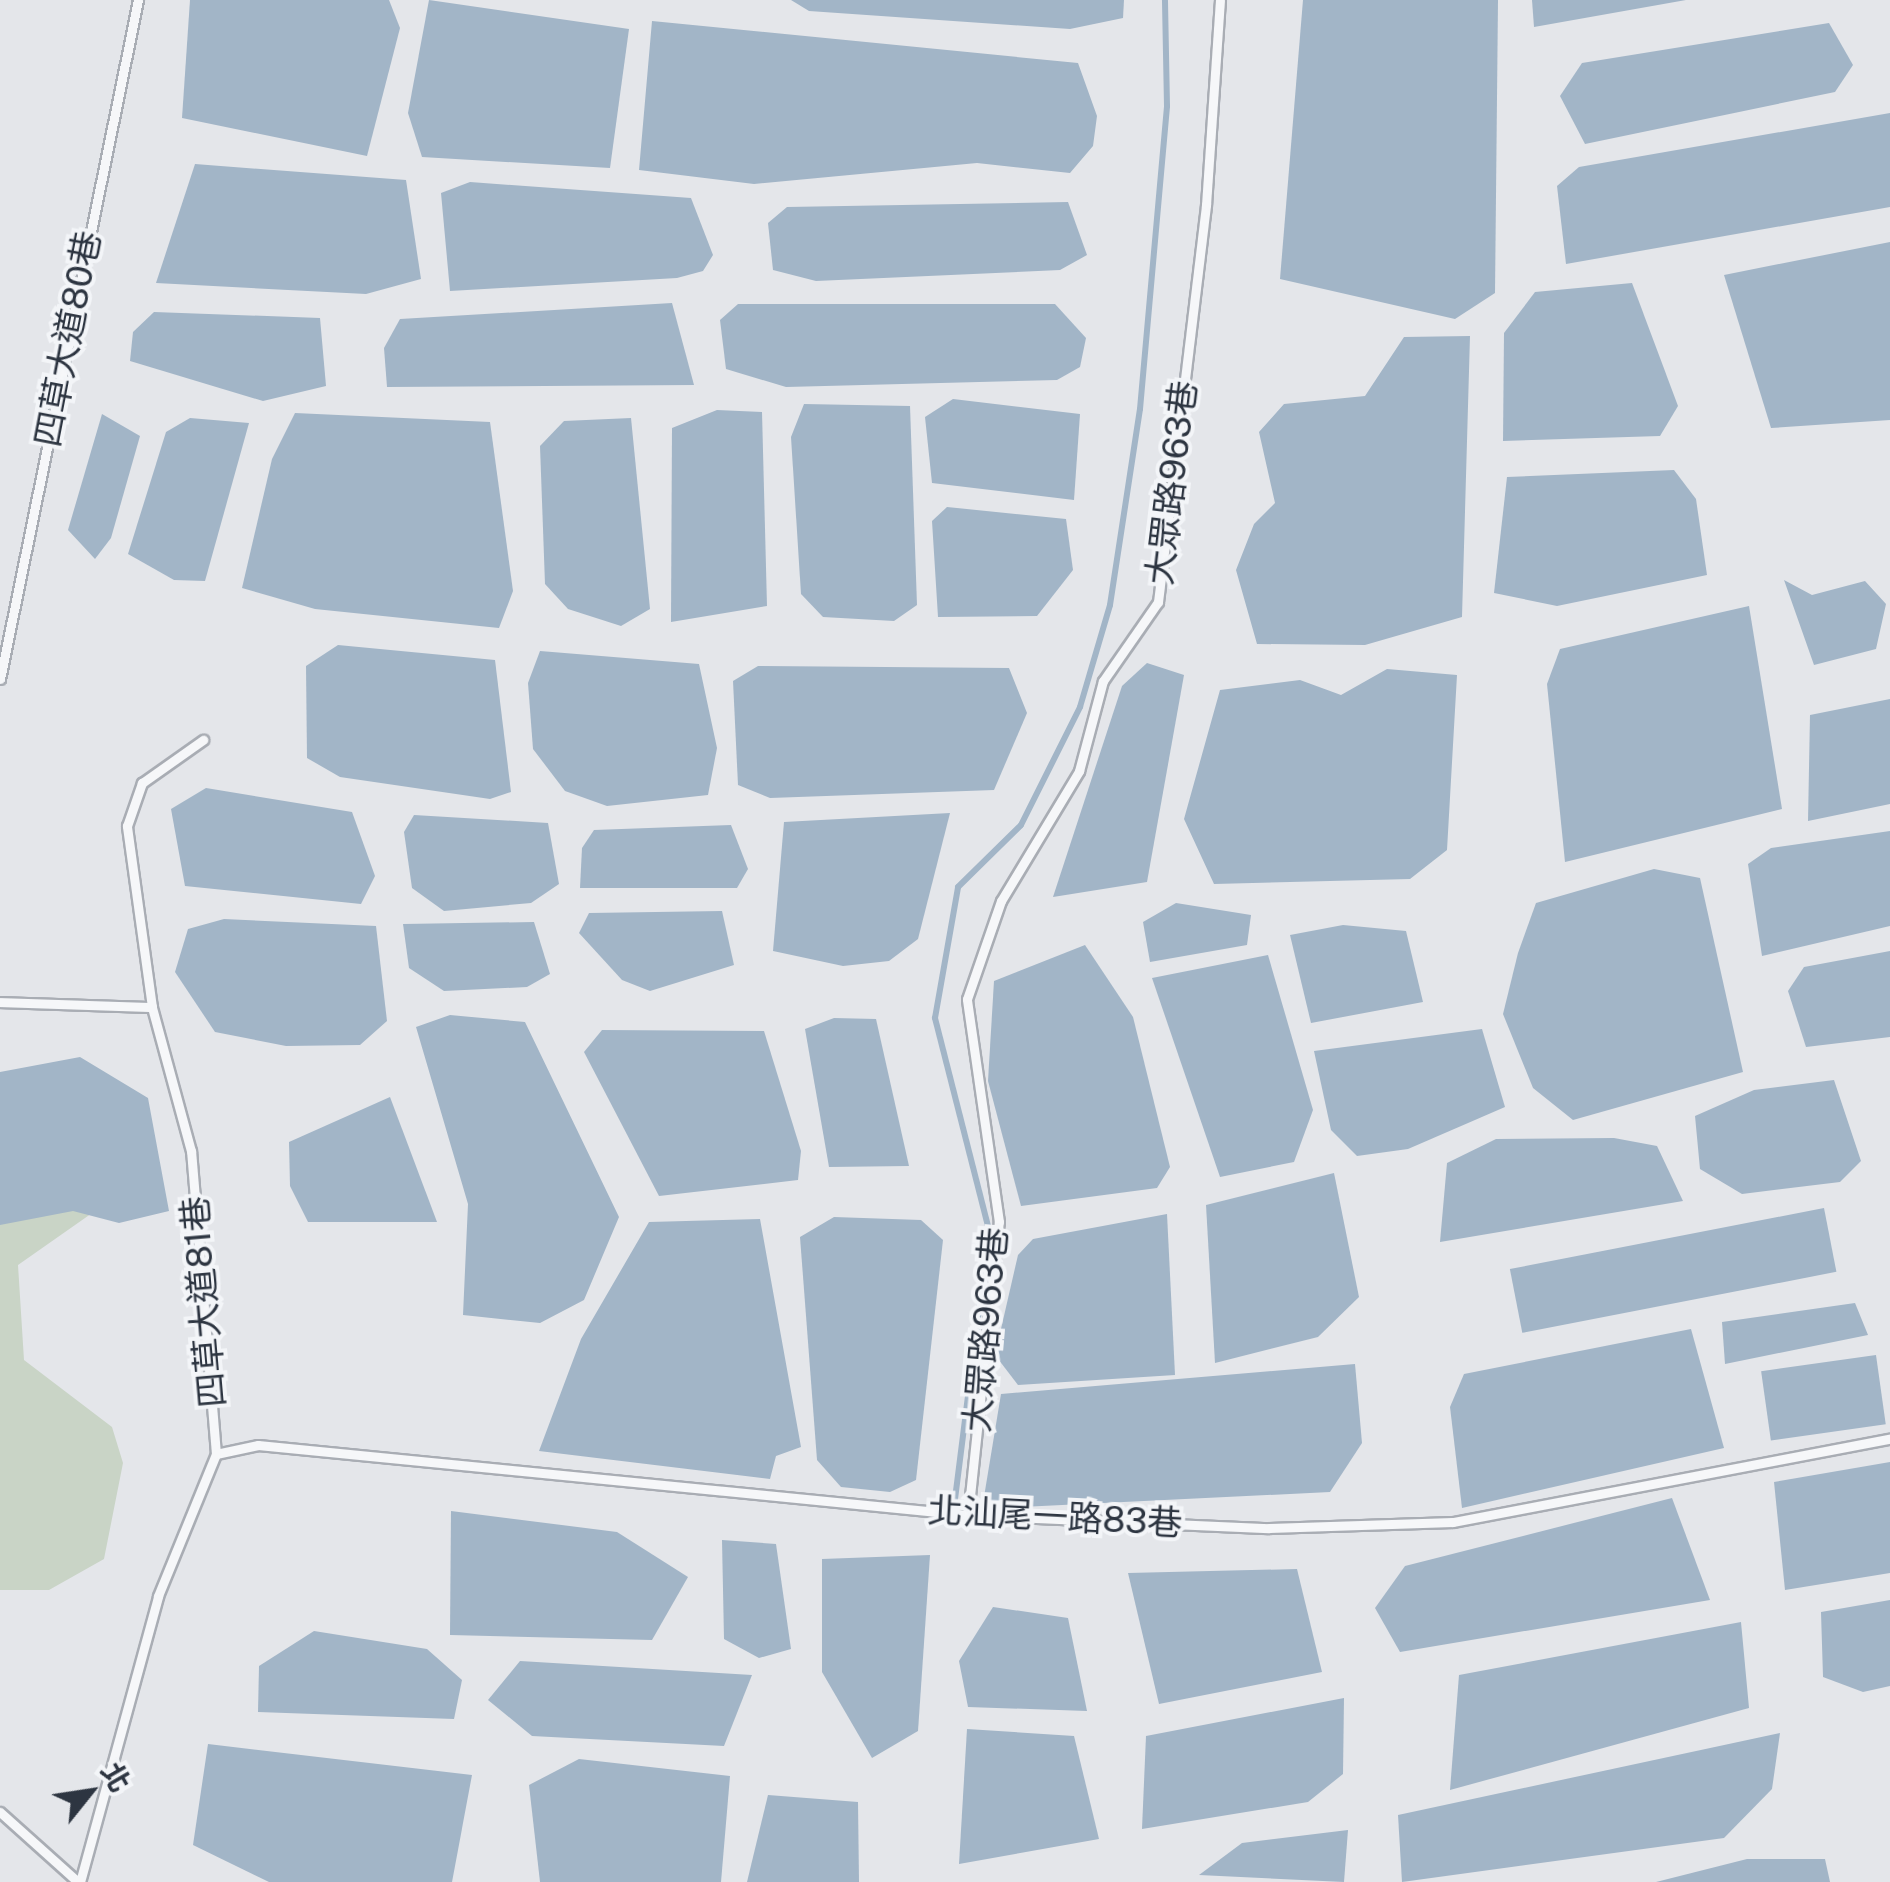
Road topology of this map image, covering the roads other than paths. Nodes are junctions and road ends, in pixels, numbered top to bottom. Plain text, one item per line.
1 (138, 0) edge
2 (1220, 0) edge
3 (0, 679) edge
4 (203, 740) dead end
5 (0, 1002) edge
6 (152, 1007) junction
7 (1890, 1439) edge
8 (216, 1454) junction
9 (968, 1515) junction
10 (0, 1812) edge
11 (79, 1882) edge

1 - 3 lane, 四草大道80巷
2 - 9 lane, 大眾路963巷
4 - 6 lane, 四草大道81巷
5 - 6 lane
6 - 8 lane, 四草大道81巷
7 - 9 lane, 北汕尾一路83巷
8 - 9 lane, 北汕尾一路83巷
8 - 11 lane, 四草大道81巷
10 - 11 lane

